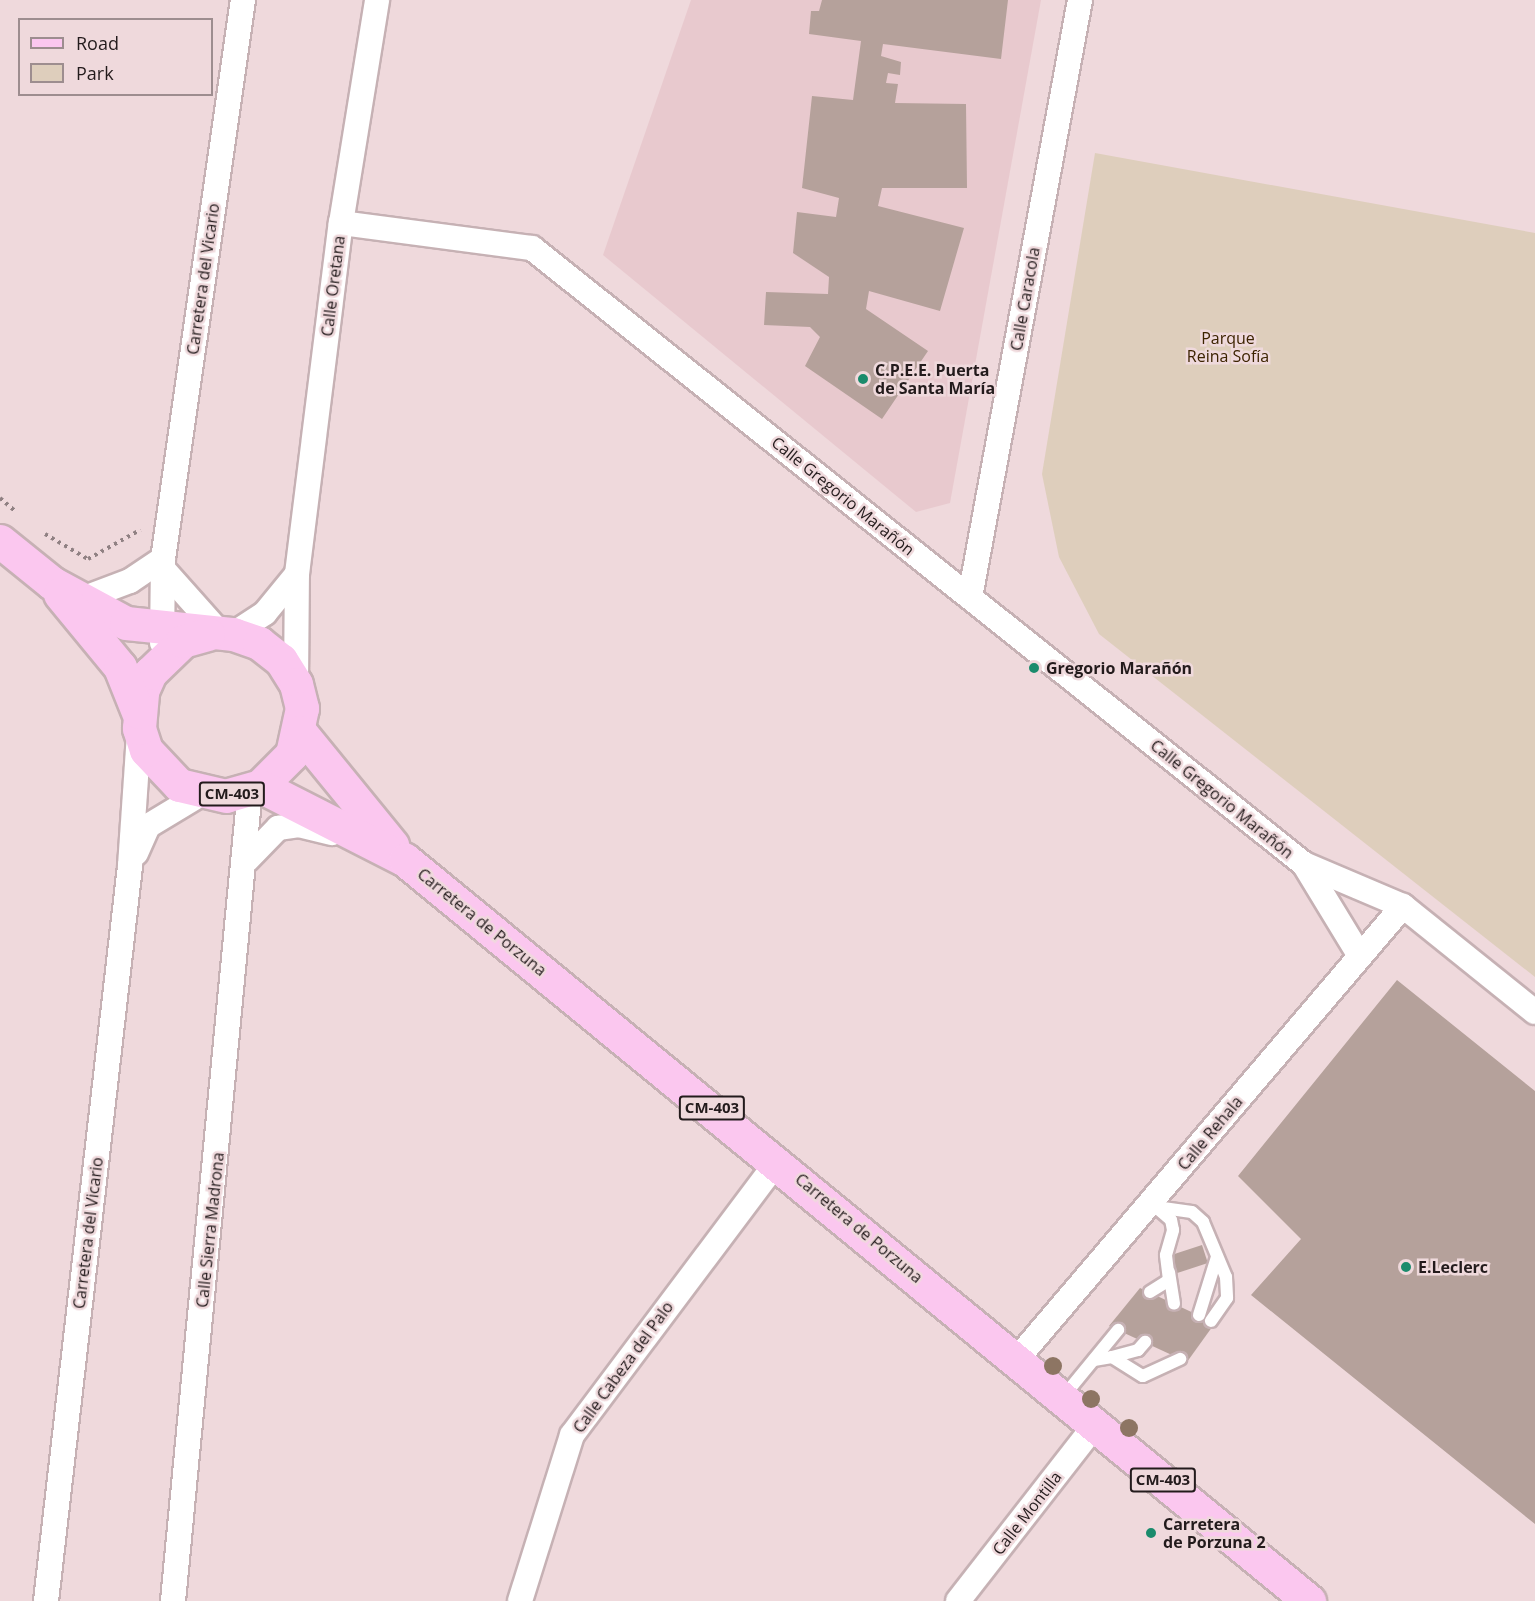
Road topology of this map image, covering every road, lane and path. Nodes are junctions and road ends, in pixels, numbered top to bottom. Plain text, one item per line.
1 (243, 0) edge
2 (376, 0) edge
3 (1080, 0) edge
4 (341, 223) junction
5 (0, 498) edge
6 (169, 514) junction
7 (25, 519) dead end
8 (42, 532) dead end
9 (0, 541) edge
10 (163, 564) junction
11 (297, 574) junction
12 (52, 583) junction
13 (970, 597) junction
14 (81, 599) junction
15 (220, 634) junction
16 (162, 642) junction
17 (296, 684) junction
18 (139, 720) junction
19 (300, 732) junction
20 (255, 788) junction
21 (201, 794) junction
22 (393, 853) junction
23 (247, 860) junction
24 (1304, 864) junction
25 (130, 866) junction
26 (1403, 906) junction
27 (1360, 956) junction
28 (1535, 1012) edge
29 (778, 1161) junction
30 (1151, 1208) junction
31 (1217, 1256) junction
32 (1169, 1272) junction
33 (1150, 1292) dead end
34 (1174, 1304) dead end
35 (1199, 1315) dead end
36 (1211, 1321) dead end
37 (1118, 1330) dead end
38 (1145, 1342) dead end
39 (1112, 1357) junction
40 (1176, 1357) dead end
41 (1017, 1359) junction
42 (1094, 1360) junction
43 (1063, 1397) junction
44 (1096, 1424) junction
45 (46, 1601) edge
46 (173, 1601) edge
47 (520, 1601) edge
48 (958, 1601) edge
49 (1309, 1601) edge

1 - 6 street, Carretera del Vicario
2 - 4 street, Calle Oretana
3 - 13 street, Calle Caracola
4 - 11 street, Calle Oretana
4 - 13 street, Calle Gregorio Marañón
5 - 7 path
6 - 8 path
6 - 10 street, Carretera del Vicario
9 - 12 main road, CM-403
10 - 14 street
10 - 15 street
10 - 16 street, Carretera del Vicario
11 - 15 street
11 - 17 street, Calle Oretana
12 - 14 main road, CM-403
12 - 18 main road, CM-403
13 - 24 street, Calle Gregorio Marañón
14 - 16 main road, CM-403
15 - 16 main road
15 - 17 main road
16 - 18 main road
17 - 19 main road
18 - 21 main road, CM-403
18 - 25 street, Carretera del Vicario
19 - 20 main road, CM-403
19 - 22 main road, Carretera de Porzuna / CM-403
20 - 21 main road, CM-403
20 - 22 main road, Carretera de Porzuna / CM-403
20 - 23 street, Calle Sierra Madrona
21 - 25 street, Carretera del Vicario
22 - 23 street
22 - 29 main road, Carretera de Porzuna / CM-403
23 - 46 street, Calle Sierra Madrona
24 - 26 street, Calle Gregorio Marañón
24 - 27 street, Calle Gregorio Marañón
25 - 45 street, Carretera del Vicario
26 - 27 street, Calle Rehala
26 - 28 street, Calle Gregorio Marañón
27 - 30 street, Calle Rehala
29 - 41 main road, Carretera de Porzuna / CM-403
29 - 47 street, Calle Cabeza del Palo
30 - 31 lane
30 - 32 lane
30 - 41 street, Calle Rehala
31 - 35 lane
31 - 36 lane
32 - 33 lane
32 - 34 lane
37 - 42 lane
38 - 39 lane
39 - 40 lane
39 - 42 lane
41 - 43 main road, Carretera de Porzuna / CM-403
42 - 43 lane
43 - 44 main road, Carretera de Porzuna / CM-403
44 - 48 street, Calle Montilla
44 - 49 main road, Carretera de Porzuna / CM-403

